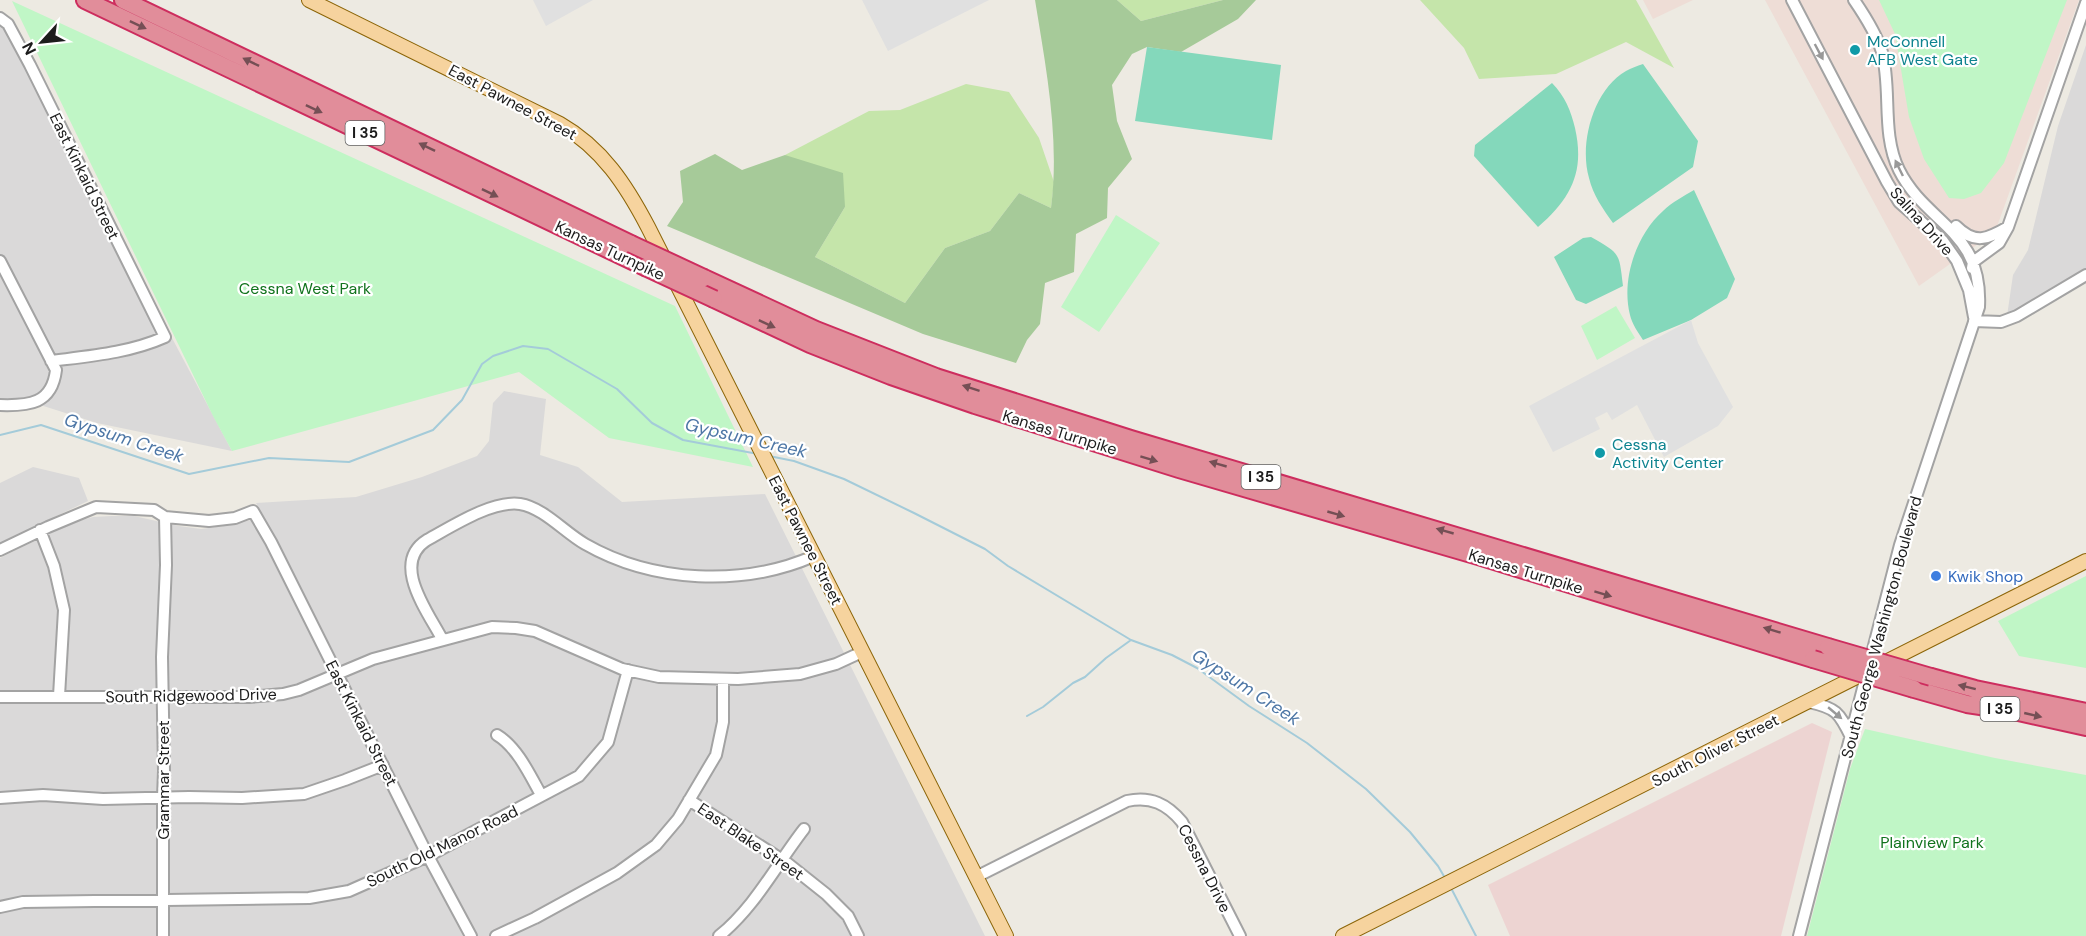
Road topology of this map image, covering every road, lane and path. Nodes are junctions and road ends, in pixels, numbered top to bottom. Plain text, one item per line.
1 (85, 0) edge
2 (123, 0) edge
3 (309, 0) edge
4 (1792, 0) edge
5 (1854, 0) edge
6 (2086, 3) edge
7 (1, 18) edge
8 (1936, 214) junction
9 (2008, 227) junction
10 (1953, 256) junction
11 (0, 261) edge
12 (1973, 262) junction
13 (3, 273) edge
14 (2086, 276) edge
15 (1970, 290) junction
16 (1974, 321) junction
17 (51, 361) junction
18 (0, 405) edge
19 (165, 517) junction
20 (40, 530) junction
21 (0, 550) edge
22 (814, 556) junction
23 (2086, 561) edge
24 (442, 639) junction
25 (862, 652) junction
26 (627, 670) junction
27 (1867, 673) junction
28 (338, 675) junction
29 (723, 679) junction
30 (59, 696) junction
31 (163, 696) junction
32 (0, 697) edge
33 (1809, 702) junction
34 (2086, 712) edge
35 (2086, 727) edge
36 (497, 735) dead end
37 (1851, 737) junction
38 (383, 765) junction
39 (541, 795) junction
40 (163, 797) junction
41 (0, 798) edge
42 (689, 800) junction
43 (804, 829) dead end
44 (428, 856) junction
45 (783, 860) junction
46 (976, 877) junction
47 (163, 901) junction
48 (0, 907) edge
49 (163, 936) edge
50 (471, 936) edge
51 (496, 936) edge
52 (719, 936) edge
53 (858, 936) edge
54 (1006, 936) edge
55 (1240, 936) edge
56 (1343, 936) edge
57 (1799, 936) edge

1 -> 35 highway, Kansas Turnpike / I 35, bridge
34 -> 2 highway, Kansas Turnpike / I 35, bridge
3 - 22 main road, East Pawnee Street
4 -> 10 street, Salina Drive
8 -> 5 street, Salina Drive
6 - 9 street
7 - 17 street, East Kinkaid Street
8 - 9 street
8 - 12 street, Salina Drive
9 - 12 street
10 - 12 street
10 - 15 street, Salina Drive
11 - 13 street
12 - 15 street
12 - 16 street, Salina Drive
13 - 17 street
14 - 16 street
15 - 16 street, Salina Drive
16 - 27 street, South George Washington Boulevard
17 - 18 street
19 - 20 street
19 - 28 street, East Kinkaid Street
19 - 31 street, Grammar Street
20 - 21 street
20 - 30 street
22 - 24 street
22 - 25 main road, East Pawnee Street
23 - 27 main road, South Oliver Street
24 - 26 street, South Ridgewood Drive
24 - 28 street, South Ridgewood Drive
25 - 29 street, South Ridgewood Drive
25 - 46 main road, East Pawnee Street
26 - 29 street, South Ridgewood Drive
26 - 39 street, South Old Manor Road
27 - 33 main road, South Oliver Street
27 - 37 street, South George Washington Boulevard
28 - 31 street, South Ridgewood Drive
28 - 38 street, East Kinkaid Street
29 - 42 street
30 - 31 street, South Ridgewood Drive
30 - 32 street, South Ridgewood Drive
31 - 40 street, Grammar Street
33 -> 37 street
33 - 56 main road, South Oliver Street
36 - 39 street
37 - 57 street, South George Washington Boulevard
38 - 40 street
38 - 44 street, East Kinkaid Street
39 - 44 street, South Old Manor Road
40 - 41 street
40 - 47 street, Grammar Street
42 - 45 street, East Blake Street
42 - 51 street
43 - 45 street
44 - 47 street, South Old Manor Road
44 - 50 street, East Kinkaid Street
45 - 52 street
45 - 53 street, East Blake Street
46 - 54 main road, East Pawnee Street
46 - 55 street, Cessna Drive
47 - 48 street, South Old Manor Road
47 - 49 street, Grammar Street

